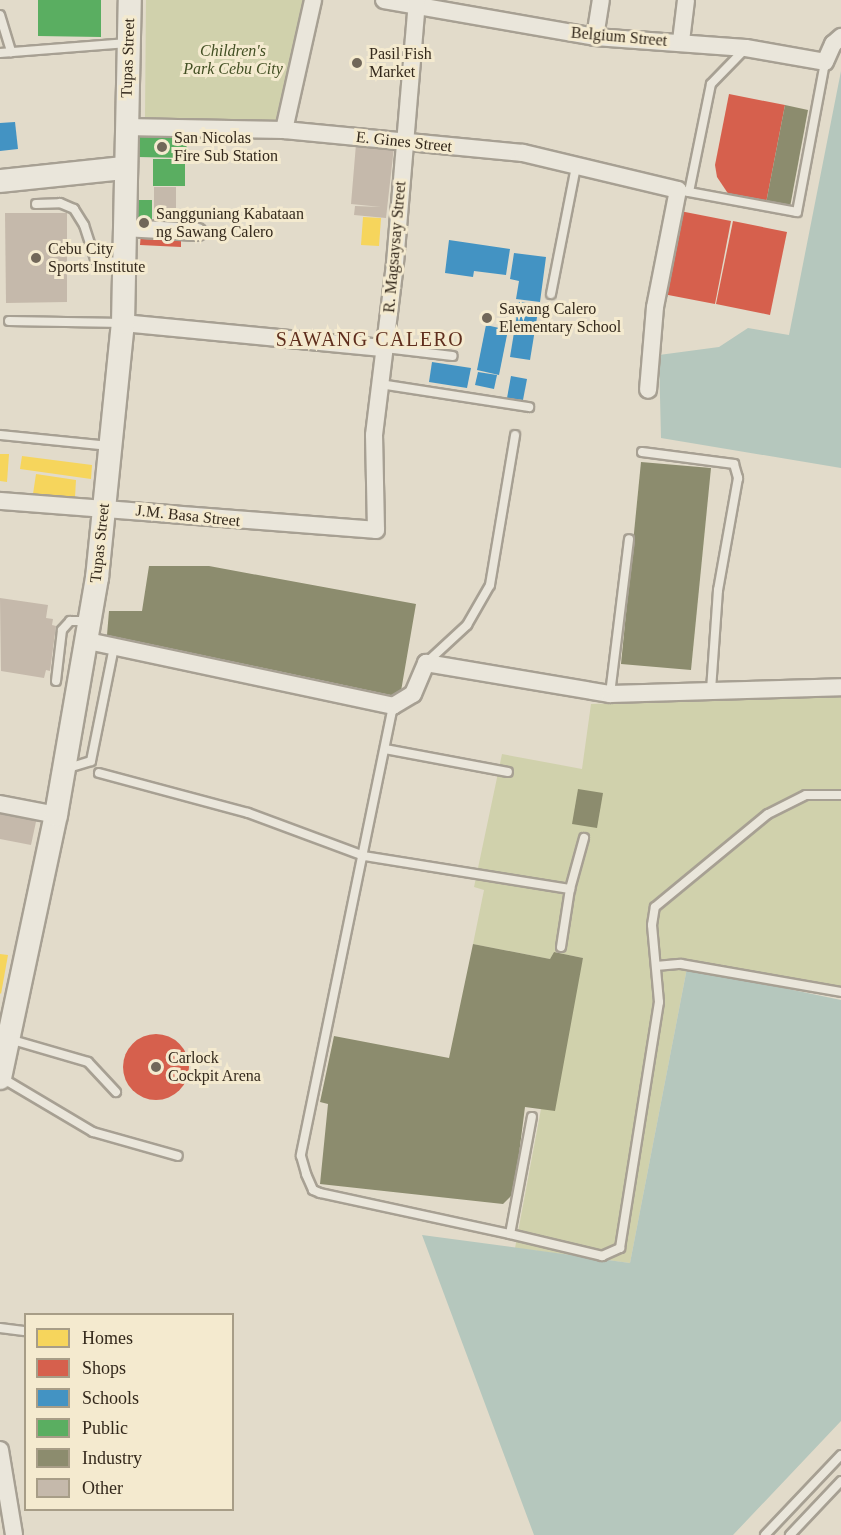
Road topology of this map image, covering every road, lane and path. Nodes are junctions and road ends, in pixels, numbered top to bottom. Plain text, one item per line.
1 (129, 0) edge
2 (313, 0) edge
3 (384, 0) edge
4 (601, 0) edge
5 (686, 0) edge
6 (417, 3) edge
7 (0, 15) edge
8 (595, 37) junction
9 (841, 37) edge
10 (681, 41) junction
11 (129, 43) junction
12 (746, 48) junction
13 (11, 52) junction
14 (0, 53) edge
15 (825, 62) junction
16 (125, 127) junction
17 (284, 130) junction
18 (403, 142) junction
19 (576, 166) junction
20 (124, 168) junction
21 (0, 181) edge
22 (684, 191) junction
23 (36, 204) dead end
24 (123, 228) junction
25 (198, 232) dead end
26 (123, 262) junction
27 (551, 294) dead end
28 (9, 321) dead end
29 (123, 323) junction
30 (385, 348) junction
31 (453, 356) dead end
32 (380, 384) junction
33 (648, 390) dead end
34 (529, 407) dead end
35 (0, 435) edge
36 (515, 435) dead end
37 (112, 446) junction
38 (642, 452) dead end
39 (0, 501) edge
40 (104, 506) junction
41 (376, 530) joint
42 (628, 539) dead end
43 (89, 632) junction
44 (114, 647) junction
45 (426, 663) junction
46 (56, 681) dead end
47 (841, 687) edge
48 (711, 691) junction
49 (610, 694) junction
50 (393, 706) junction
51 (385, 749) junction
52 (64, 769) junction
53 (508, 772) dead end
54 (99, 773) dead end
55 (841, 795) edge
56 (0, 804) edge
57 (56, 815) junction
58 (584, 838) dead end
59 (364, 856) junction
60 (570, 889) junction
61 (561, 947) dead end
62 (656, 966) junction
63 (841, 992) edge
64 (9, 1039) junction
65 (0, 1081) edge
66 (116, 1092) dead end
67 (532, 1116) dead end
68 (178, 1156) dead end
69 (510, 1234) junction
70 (0, 1328) edge
71 (24, 1331) edge
72 (0, 1450) edge
73 (841, 1455) edge
74 (841, 1481) edge
75 (14, 1535) edge
76 (765, 1535) edge
77 (790, 1535) edge

1 - 11 street, Tupas Street
2 - 17 street
3 - 6 street, Belgium Street
4 - 8 street
5 - 10 street
6 - 8 street, Belgium Street
6 - 18 street, R. Magsaysay Street
7 - 13 lane
8 - 10 street, Belgium Street
9 - 15 street
10 - 12 street, Belgium Street
11 - 13 lane
11 - 16 street, Tupas Street
12 - 15 street, Belgium Street
12 - 22 lane
13 - 14 lane
15 - 22 lane
16 - 17 street, E. Gines Street
16 - 20 street, Tupas Street
17 - 18 street, E. Gines Street
18 - 19 street, E. Gines Street
18 - 30 street, R. Magsaysay Street
19 - 22 street, E. Gines Street
19 - 27 lane
20 - 21 street
20 - 24 street, Tupas Street
22 - 33 street
23 - 26 lane
24 - 25 street
24 - 26 street, Tupas Street
26 - 29 street, Tupas Street
28 - 29 lane
29 - 30 street
29 - 37 street, Tupas Street
30 - 31 lane
30 - 32 street, R. Magsaysay Street
32 - 34 lane
32 - 41 street, R. Magsaysay Street
35 - 37 lane
36 - 45 lane
37 - 40 street, Tupas Street
38 - 48 lane
39 - 40 street, J.M. Basa Street
40 - 41 street, J.M. Basa Street
40 - 43 street, Tupas Street
42 - 49 lane
43 - 44 street
43 - 46 lane
43 - 52 street, Tupas Street
44 - 50 street
44 - 52 lane
45 - 49 street
45 - 50 street
47 - 48 street
48 - 49 street
50 - 51 lane
51 - 53 lane
51 - 59 lane
52 - 57 street, Tupas Street
54 - 59 lane
55 - 62 lane
56 - 57 street
57 - 64 street, Tupas Street
58 - 60 lane
59 - 60 lane
59 - 69 lane
60 - 61 lane
62 - 63 lane
62 - 69 lane
64 - 65 street, Tupas Street
64 - 66 lane
65 - 68 lane
67 - 69 lane
70 - 71 lane
72 - 75 street
73 - 76 lane
74 - 77 lane

